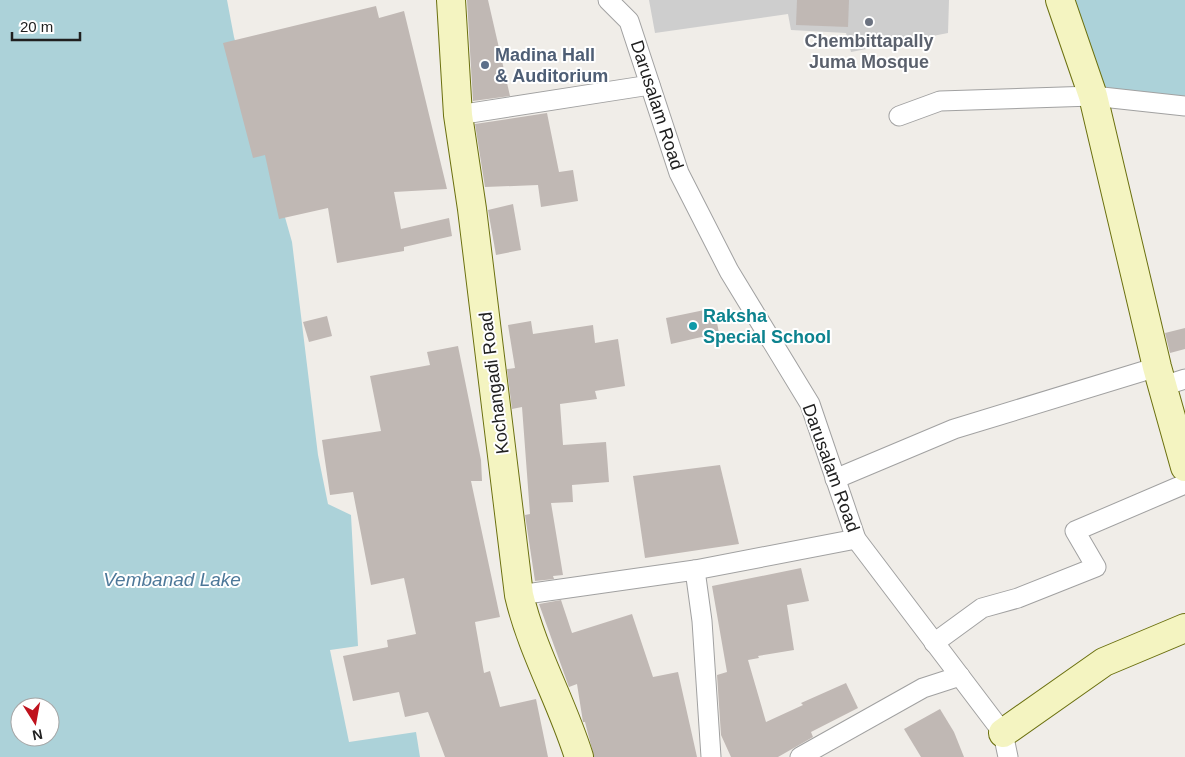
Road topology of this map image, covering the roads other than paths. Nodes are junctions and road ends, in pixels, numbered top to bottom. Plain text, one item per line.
1 (451, 0) edge
2 (608, 0) edge
3 (1060, 0) edge
4 (650, 85) junction
5 (1093, 96) junction
6 (1185, 106) edge
7 (458, 115) junction
8 (898, 116) dead end
9 (1168, 377) edge
10 (1185, 467) edge
11 (835, 479) junction
12 (1185, 484) edge
13 (856, 539) junction
14 (696, 570) junction
15 (519, 595) junction
16 (1185, 628) edge
17 (934, 643) junction
18 (960, 676) junction
19 (1005, 745) edge
20 (579, 757) edge
21 (711, 757) edge
22 (800, 757) edge

1 - 7 street, Kochangadi Road
2 - 4 street, Darusalam Road
3 - 5 street
4 - 7 street
4 - 11 street, Darusalam Road
5 - 6 street
5 - 8 street
5 - 9 street
7 - 15 street, Kochangadi Road
9 - 10 street
9 - 11 street
11 - 13 street, Darusalam Road
12 - 17 street
13 - 14 street
13 - 17 street, Darusalam Road
14 - 15 street
14 - 21 street
15 - 20 street, Kochangadi Road
16 - 19 street
17 - 18 street, Darusalam Road
18 - 19 street, Darusalam Road
18 - 22 street

